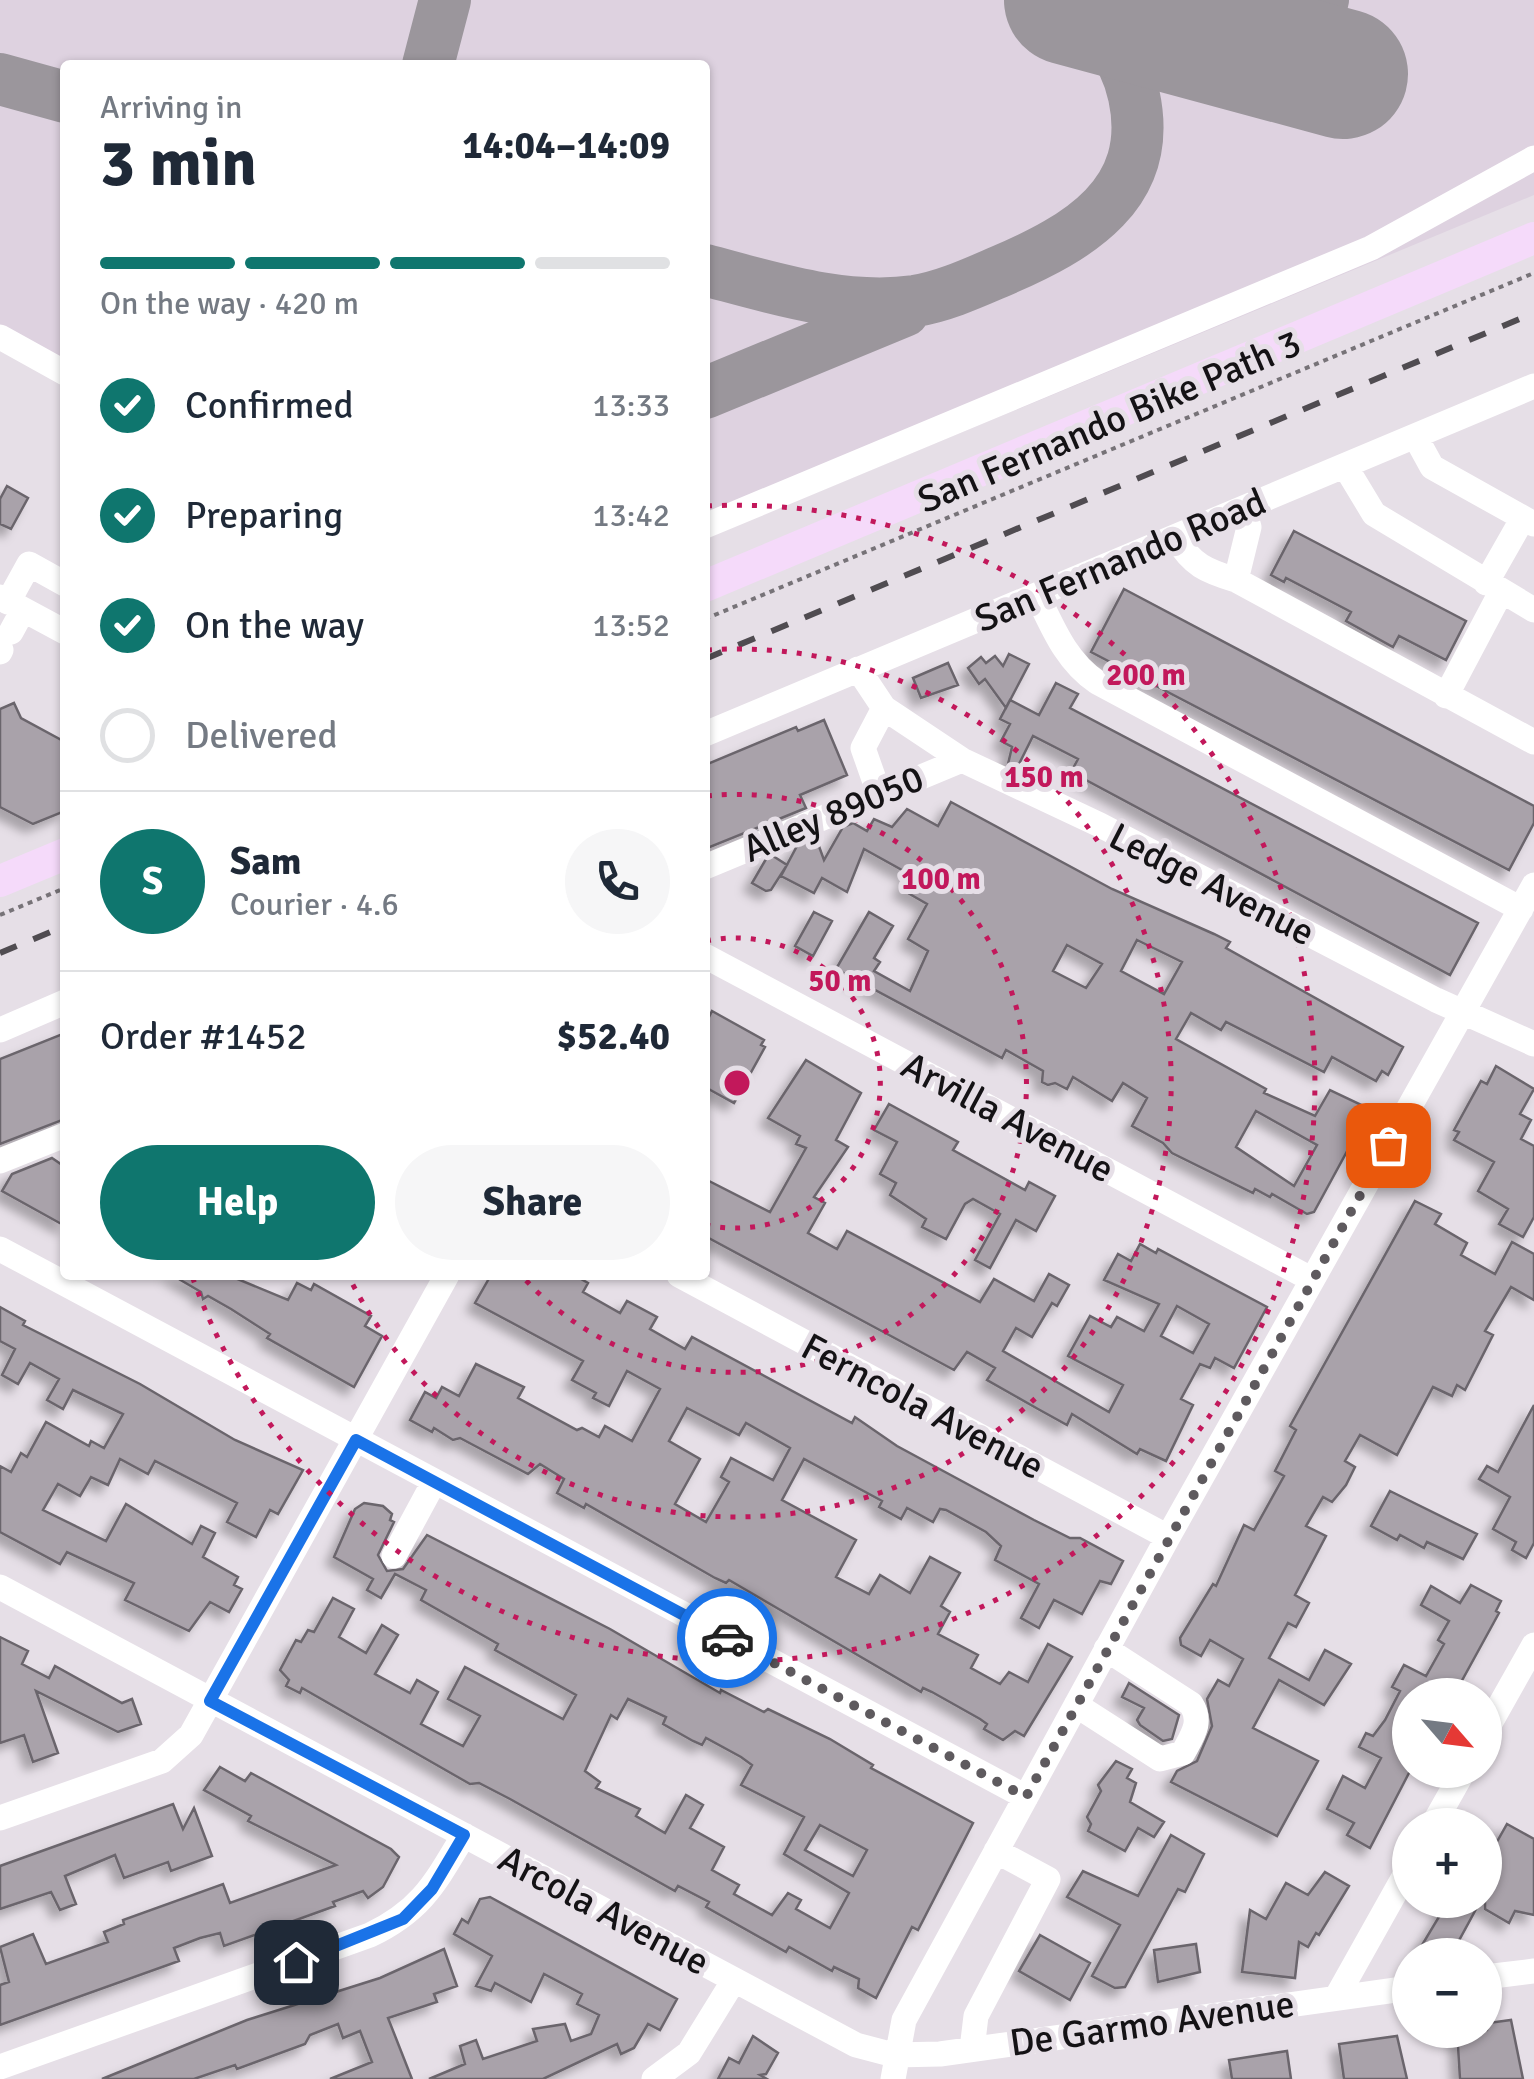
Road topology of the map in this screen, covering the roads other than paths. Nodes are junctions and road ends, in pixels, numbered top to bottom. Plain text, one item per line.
1 (1534, 158) edge
2 (1534, 238) edge
3 (0, 337) edge
4 (60, 370) edge
5 (1534, 386) edge
6 (1415, 436) junction
7 (1345, 466) junction
8 (1244, 509) junction
9 (1529, 521) edge
10 (710, 524) edge
11 (1176, 538) junction
12 (1236, 580) junction
13 (60, 581) edge
14 (710, 584) edge
15 (1494, 587) junction
16 (1037, 595) junction
17 (1534, 610) edge
18 (7, 624) edge
19 (60, 631) edge
20 (858, 669) junction
21 (1446, 696) junction
22 (884, 708) junction
23 (710, 732) edge
24 (1534, 742) edge
25 (962, 760) junction
26 (875, 782) dead end
27 (60, 856) edge
28 (710, 865) edge
29 (0, 881) edge
30 (1534, 885) edge
31 (1521, 908) junction
32 (710, 959) edge
33 (60, 1004) edge
34 (1464, 1011) junction
35 (0, 1030) edge
36 (1534, 1044) edge
37 (60, 1137) edge
38 (0, 1162) edge
39 (0, 1248) edge
40 (1311, 1279) junction
41 (443, 1280) edge
42 (687, 1280) edge
43 (356, 1440) junction
44 (434, 1482) junction
45 (1168, 1537) junction
46 (394, 1556) dead end
47 (0, 1587) edge
48 (1534, 1645) edge
49 (1106, 1649) junction
50 (210, 1701) junction
51 (1502, 1702) edge
52 (1076, 1705) junction
53 (1026, 1797) junction
54 (0, 1818) edge
55 (464, 1835) junction
56 (996, 1850) junction
57 (1392, 1898) edge
58 (1534, 1971) edge
59 (1502, 1975) edge
60 (734, 1980) junction
61 (1392, 1990) edge
62 (1336, 1998) junction
63 (972, 2049) junction
64 (0, 2067) edge
65 (894, 2067) edge
66 (654, 2079) edge

1 - 10 street
2 - 14 main road
3 - 4 street
5 - 6 street, San Fernando Road
6 - 7 street, San Fernando Road
6 - 9 street
7 - 8 street, San Fernando Road
7 - 15 street
8 - 11 street, San Fernando Road
8 - 12 street
9 - 15 street
11 - 12 street
11 - 16 street, San Fernando Road
12 - 21 street
13 - 18 street
15 - 17 street
15 - 21 street
16 - 20 street, San Fernando Road
16 - 31 street
18 - 19 street
20 - 22 street, Ledge Avenue
20 - 23 street, San Fernando Road
21 - 24 street
22 - 25 street, Ledge Avenue
22 - 26 street
25 - 28 street, Alley 89050
25 - 34 street, Ledge Avenue
27 - 29 main road
30 - 31 street
31 - 34 street
32 - 40 street, Arvilla Avenue
33 - 35 street
34 - 36 street, Ledge Avenue
34 - 40 street
37 - 38 street
39 - 43 street
40 - 45 street
41 - 43 street
42 - 45 street, Ferncola Avenue
43 - 44 street
43 - 50 street
44 - 46 street
44 - 53 street
45 - 49 street
47 - 50 street, Arcola Avenue
48 - 51 street
49 - 52 street
49 - 52 street
50 - 54 street
50 - 55 street, Arcola Avenue
52 - 53 street
53 - 56 street
55 - 60 street, Arcola Avenue
55 - 64 street
56 - 63 street
56 - 65 street
57 - 62 street
58 - 59 street
60 - 65 street, Arcola Avenue
60 - 66 street
61 - 62 street, De Garmo Avenue
62 - 63 street, De Garmo Avenue
63 - 65 street, De Garmo Avenue

